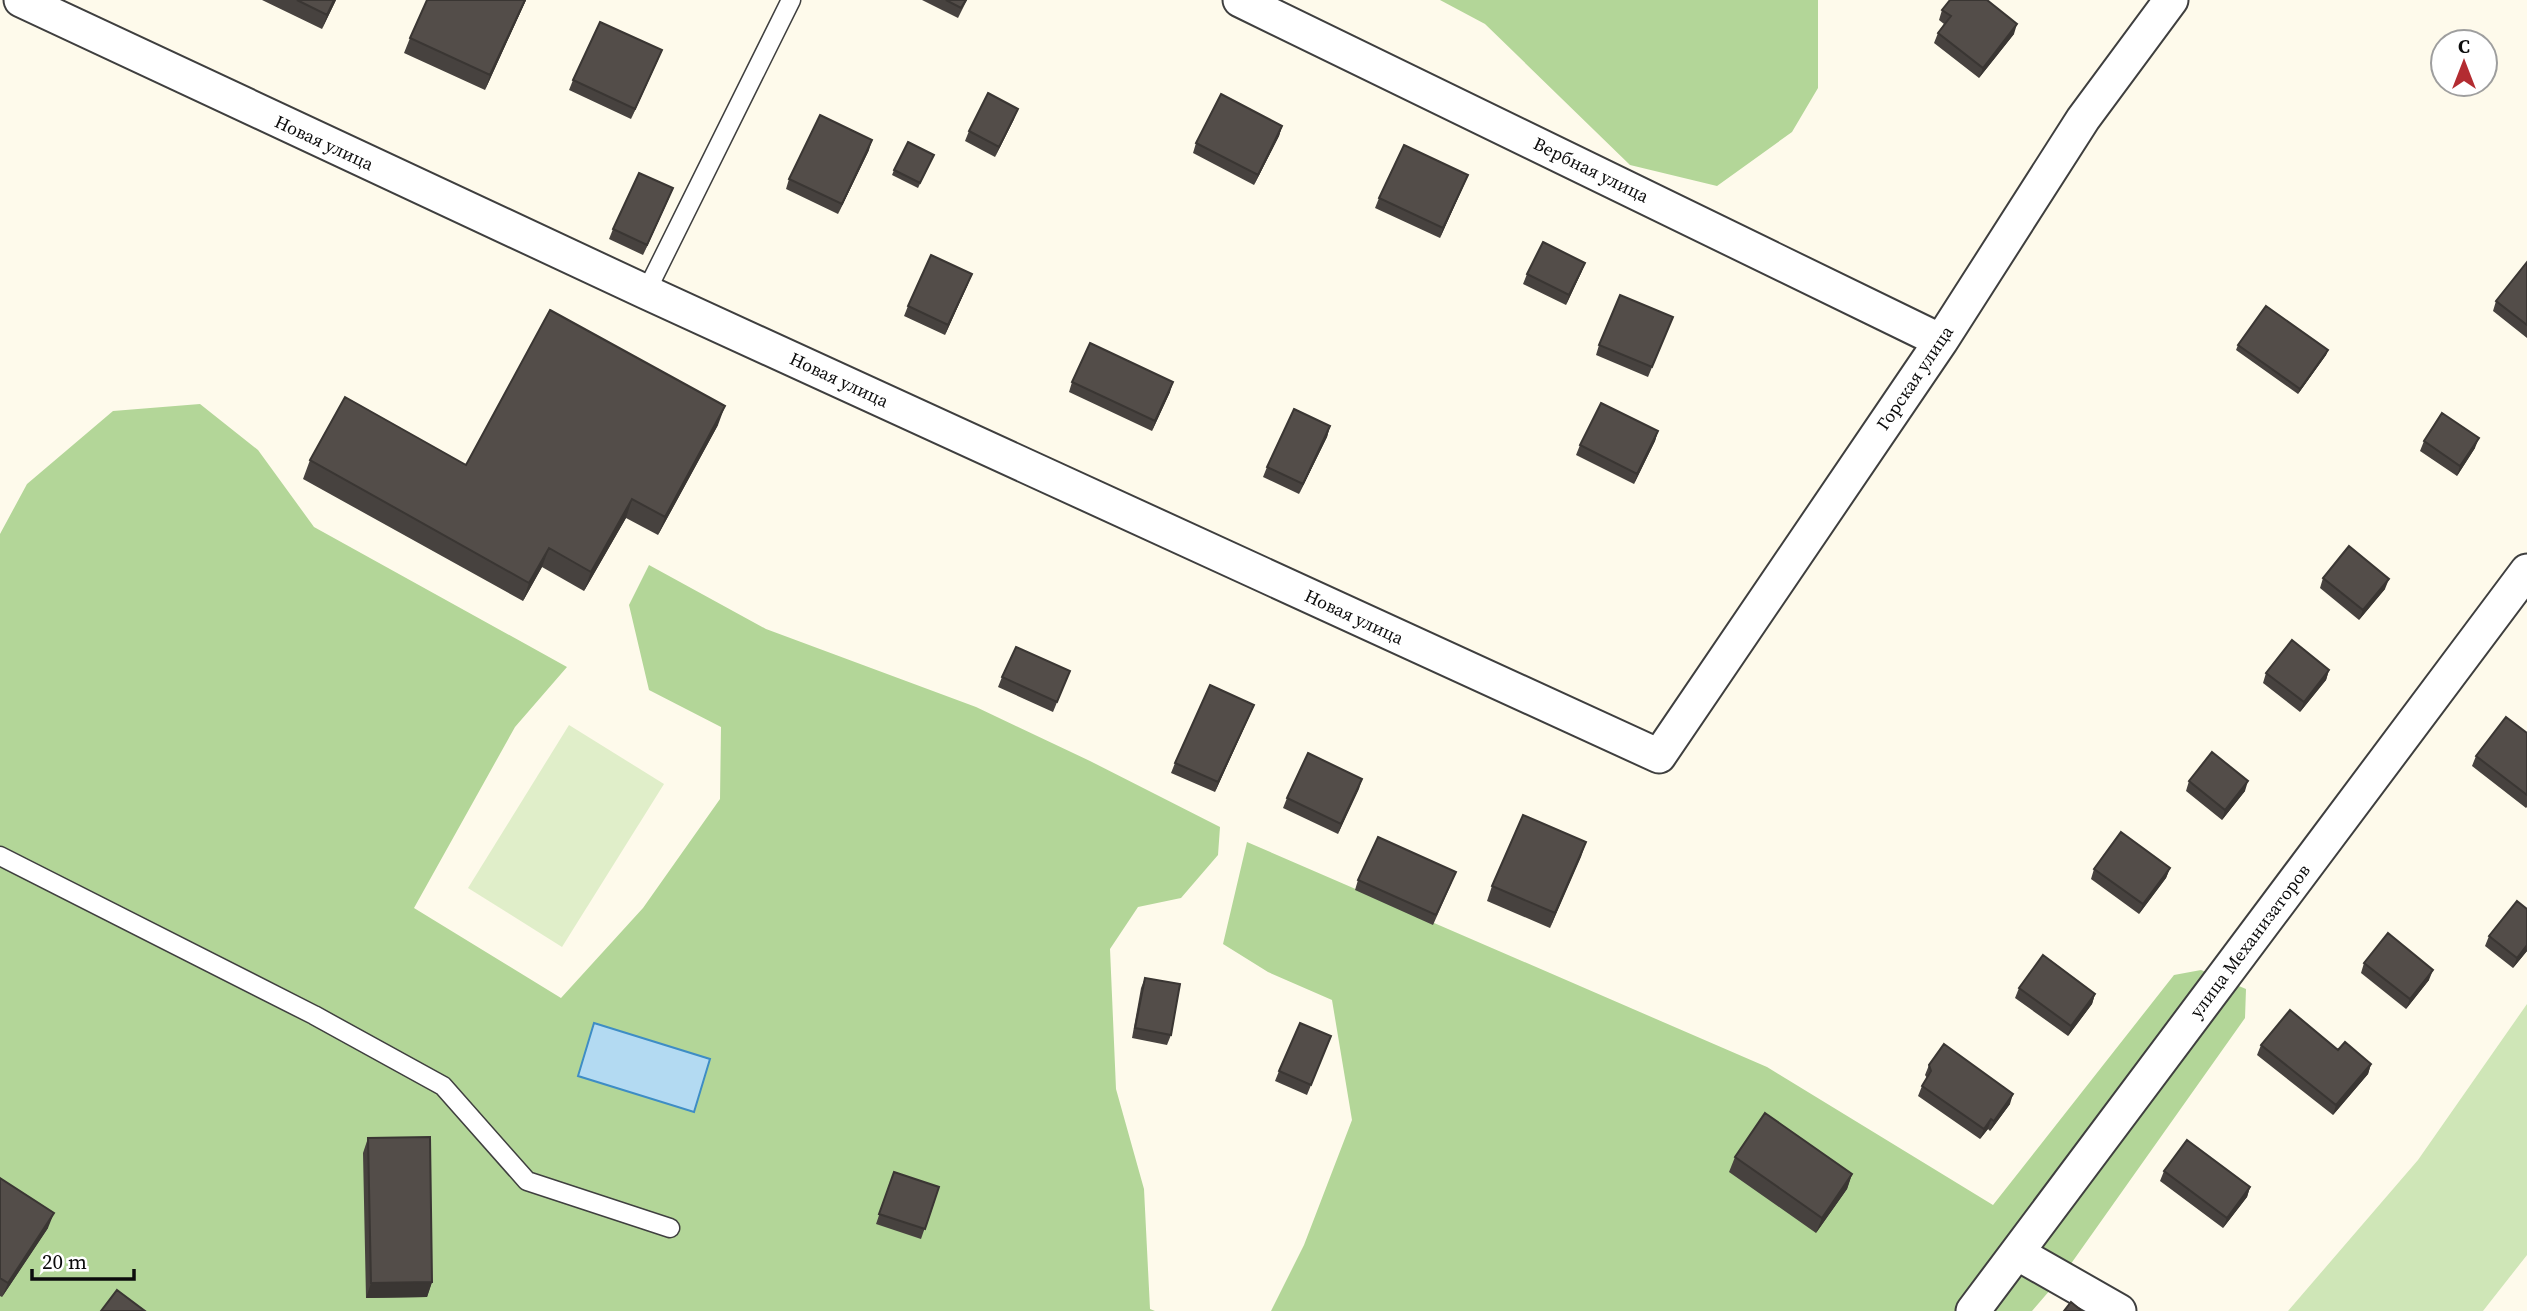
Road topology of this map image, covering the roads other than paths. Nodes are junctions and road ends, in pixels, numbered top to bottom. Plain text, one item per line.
1 (21, 0) edge
2 (791, 0) edge
3 (1240, 0) edge
4 (2171, 0) edge
5 (646, 292) junction
6 (1941, 341) junction
7 (2527, 571) edge
8 (1659, 756) joint
9 (0, 856) edge
10 (670, 1228) dead end
11 (2017, 1253) junction
12 (1973, 1311) edge
13 (2119, 1311) edge

1 - 5 street, Новая улица
2 - 5 lane
3 - 6 street, Вербная улица
4 - 6 street, Горская улица
5 - 8 street, Новая улица
6 - 8 street, Горская улица
7 - 11 street, улица Механизаторов
9 - 10 lane
11 - 12 street, улица Механизаторов
11 - 13 street

